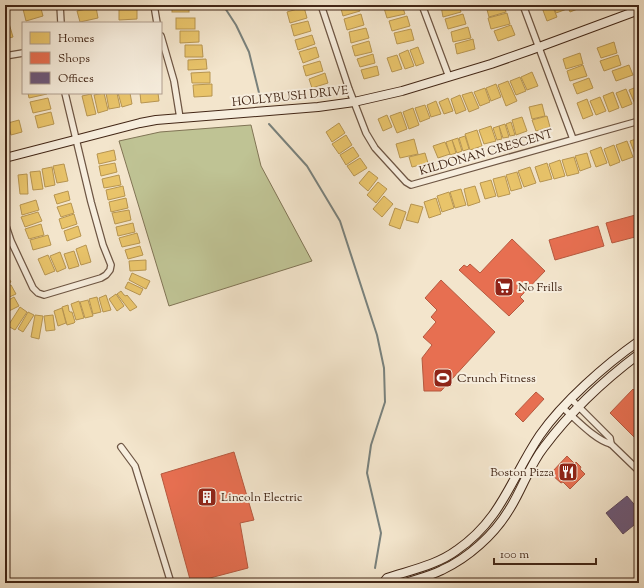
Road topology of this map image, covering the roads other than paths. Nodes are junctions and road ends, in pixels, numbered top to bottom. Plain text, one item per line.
1 (60, 5) edge
2 (154, 5) edge
3 (322, 5) edge
4 (422, 5) edge
5 (523, 5) edge
6 (639, 10) edge
7 (61, 22) edge
8 (157, 22) edge
9 (162, 40) edge
10 (540, 47) junction
11 (22, 53) edge
12 (5, 56) edge
13 (449, 77) junction
14 (65, 94) edge
15 (354, 102) junction
16 (180, 118) junction
17 (639, 121) edge
18 (573, 138) junction
19 (75, 140) junction
20 (5, 158) edge
21 (5, 223) edge
22 (639, 341) edge
23 (639, 354) edge
24 (571, 399) junction
25 (578, 406) junction
26 (563, 408) junction
27 (570, 414) junction
28 (611, 444) junction
29 (121, 447) dead end
30 (639, 471) edge
31 (475, 536) junction
32 (481, 543) junction
33 (418, 568) junction
34 (421, 578) junction
35 (171, 583) edge
36 (383, 583) edge
37 (405, 583) edge

1 - 7 street
2 - 8 street
3 - 15 street
4 - 13 street
5 - 10 street, KILDONAN CRESCENT
6 - 10 main road, HOLLYBUSH DRIVE
9 - 16 street
10 - 13 main road, HOLLYBUSH DRIVE
10 - 18 street, KILDONAN CRESCENT
11 - 12 street
13 - 15 main road, HOLLYBUSH DRIVE
14 - 19 street
15 - 16 main road, HOLLYBUSH DRIVE
15 - 18 street, KILDONAN CRESCENT
16 - 19 main road, HOLLYBUSH DRIVE
17 - 18 street
19 - 20 main road, HOLLYBUSH DRIVE
19 - 21 street
22 - 24 main road
23 - 25 main road
24 - 25 street
24 - 26 main road
25 - 27 main road
25 - 28 street
26 - 27 street
26 - 31 main road
27 - 28 street
27 - 32 main road
28 - 30 street
29 - 35 street
31 - 32 main road
31 - 33 main road
32 - 34 main road
33 - 34 main road
33 - 36 main road
34 - 37 main road

